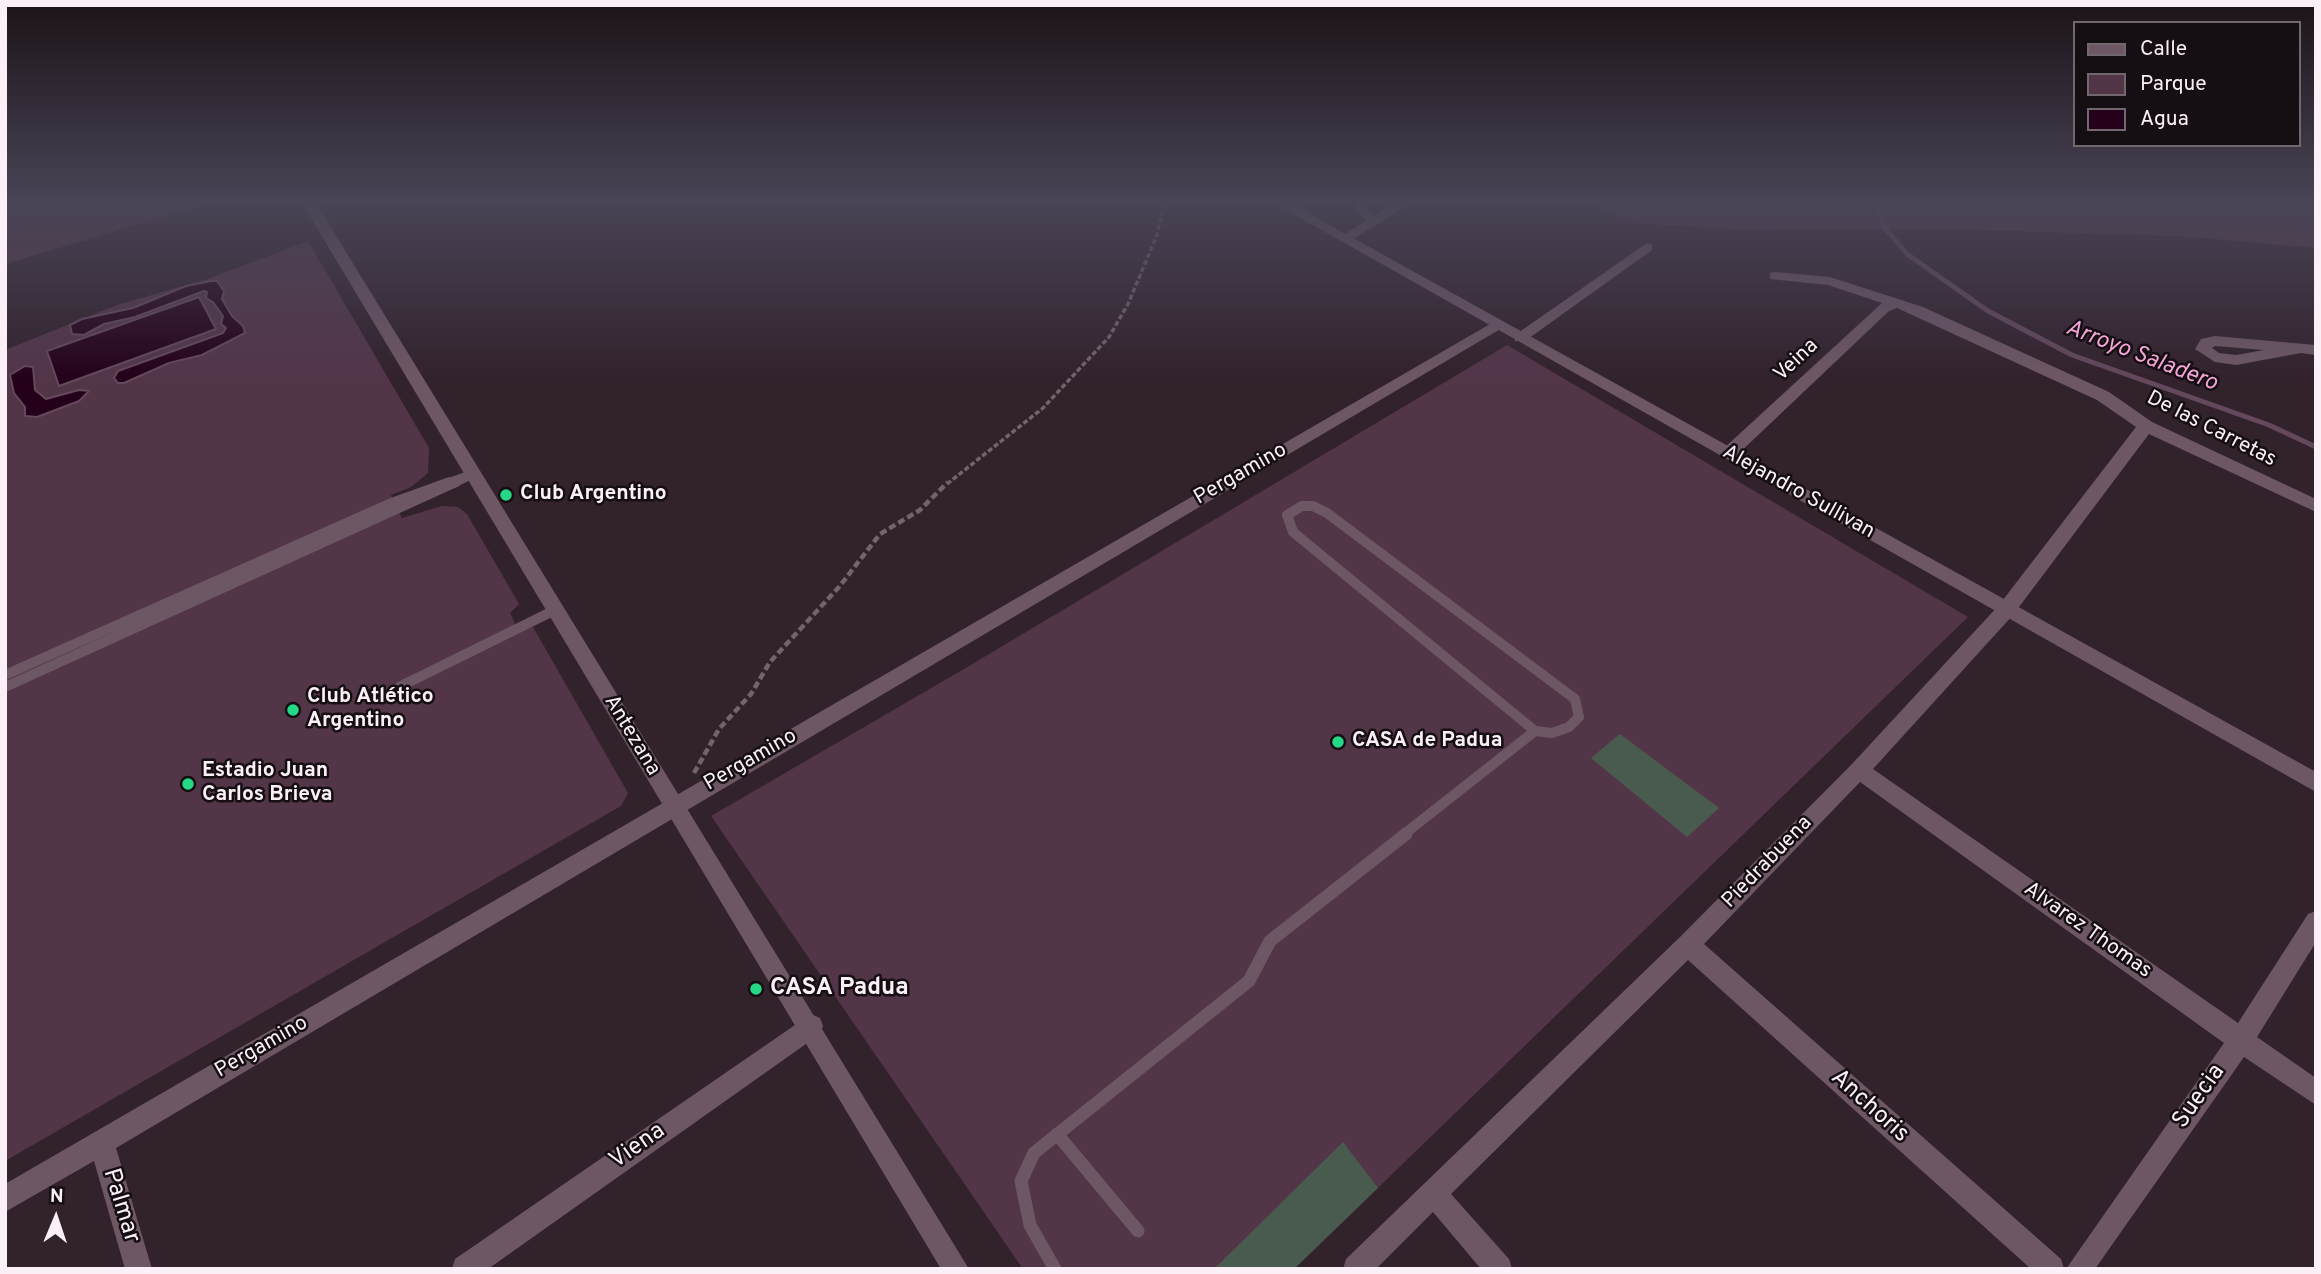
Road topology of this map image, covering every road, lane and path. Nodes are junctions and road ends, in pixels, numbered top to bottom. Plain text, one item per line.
1 (345, 262) edge
2 (1145, 262) edge
3 (1388, 262) edge
4 (1625, 262) edge
5 (1775, 276) dead end
6 (1896, 303) junction
7 (1497, 325) junction
8 (1520, 338) junction
9 (2308, 349) edge
10 (2146, 426) junction
11 (1729, 453) junction
12 (473, 474) junction
13 (2316, 506) edge
14 (555, 610) junction
15 (2007, 610) junction
16 (5, 676) edge
17 (5, 687) edge
18 (399, 687) dead end
19 (1535, 731) junction
20 (1859, 770) junction
21 (2316, 783) edge
22 (674, 807) junction
23 (2316, 921) edge
24 (1688, 945) junction
25 (811, 1026) junction
26 (2241, 1040) junction
27 (2316, 1093) edge
28 (1057, 1134) junction
29 (102, 1143) junction
30 (1434, 1194) junction
31 (5, 1199) edge
32 (1138, 1231) dead end
33 (139, 1269) edge
34 (465, 1269) edge
35 (956, 1269) edge
36 (1055, 1269) edge
37 (1356, 1269) edge
38 (1499, 1269) edge
39 (2050, 1269) edge
40 (2079, 1269) edge

1 - 12 street, Antezana
2 - 22 path
3 - 7 street, Alejandro Sullivan
4 - 8 street
5 - 6 street, De las Carretas
6 - 10 street, De las Carretas
6 - 11 street, Veina
7 - 8 street, Alejandro Sullivan
7 - 22 street, Pergamino
8 - 11 street, Alejandro Sullivan
9 - 9 street
10 - 13 street, De las Carretas
10 - 15 street, Piedrabuena
11 - 15 street, Alejandro Sullivan
12 - 14 street, Antezana
12 - 16 lane
12 - 17 lane
14 - 18 lane
14 - 22 street, Antezana
15 - 20 street, Piedrabuena
15 - 21 street, Alejandro Sullivan
19 - 19 lane
19 - 28 lane
20 - 24 street, Piedrabuena
20 - 26 street, Alvarez Thomas
22 - 25 street, Antezana
22 - 29 street, Pergamino
23 - 26 street, Suecia
24 - 30 street, Piedrabuena
24 - 39 street, Anchoris
25 - 34 street, Viena
25 - 35 street, Antezana
26 - 27 street, Alvarez Thomas
26 - 40 street, Suecia
28 - 32 lane
28 - 36 lane
29 - 31 street, Pergamino
29 - 33 street, Palmar
30 - 37 street, Piedrabuena
30 - 38 street

